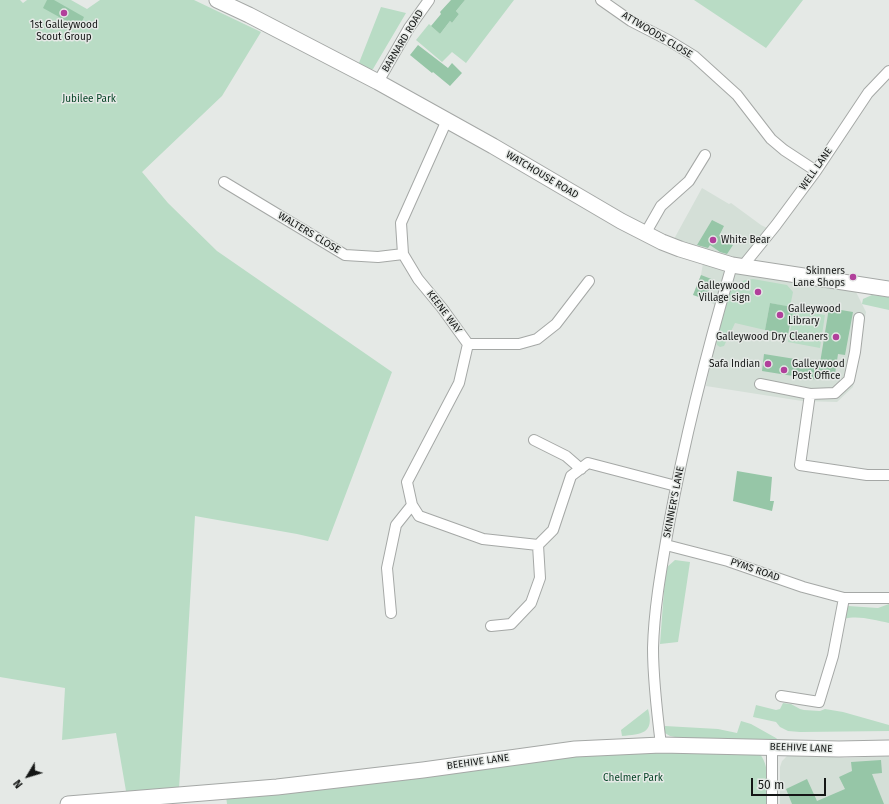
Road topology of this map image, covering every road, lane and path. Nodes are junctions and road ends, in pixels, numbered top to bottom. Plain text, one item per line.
1 (217, 0) edge
2 (429, 0) edge
3 (601, 0) edge
4 (889, 71) edge
5 (378, 82) junction
6 (447, 120) junction
7 (705, 156) dead end
8 (816, 171) junction
9 (224, 182) dead end
10 (645, 234) junction
11 (404, 254) junction
12 (737, 266) junction
13 (589, 282) dead end
14 (889, 289) edge
15 (859, 318) dead end
16 (468, 344) junction
17 (760, 384) dead end
18 (810, 394) junction
19 (534, 440) dead end
20 (581, 469) junction
21 (889, 475) edge
22 (676, 486) junction
23 (412, 505) junction
24 (538, 545) junction
25 (666, 545) junction
26 (844, 598) junction
27 (889, 598) edge
28 (391, 613) dead end
29 (491, 626) dead end
30 (781, 696) dead end
31 (661, 745) junction
32 (772, 747) junction
33 (889, 748) edge
34 (68, 804) edge
35 (772, 804) edge

1 - 5 main road, WATCHOUSE ROAD
2 - 5 street, BARNARD ROAD
3 - 8 street, ATTWOODS CLOSE
4 - 8 street, WELL LANE
5 - 6 main road, WATCHOUSE ROAD
6 - 10 main road, WATCHOUSE ROAD
6 - 11 street, KEENE WAY
7 - 10 street
8 - 12 street, WELL LANE
9 - 11 street, WALTERS CLOSE
10 - 12 main road, WATCHOUSE ROAD
11 - 16 street, KEENE WAY
12 - 14 main road, WATCHOUSE ROAD
12 - 22 street, SKINNER'S LANE
13 - 16 street
15 - 18 street
16 - 23 street, KEENE WAY
17 - 18 street
18 - 21 street
19 - 20 street
20 - 22 street
20 - 24 street
22 - 25 street, SKINNER'S LANE
23 - 24 street
23 - 28 street
24 - 29 street
25 - 26 street, PYMS ROAD
25 - 31 street, SKINNER'S LANE
26 - 27 street, PYMS ROAD
26 - 30 street
31 - 32 main road, BEEHIVE LANE
31 - 34 main road, BEEHIVE LANE
32 - 33 main road, BEEHIVE LANE
32 - 35 street

